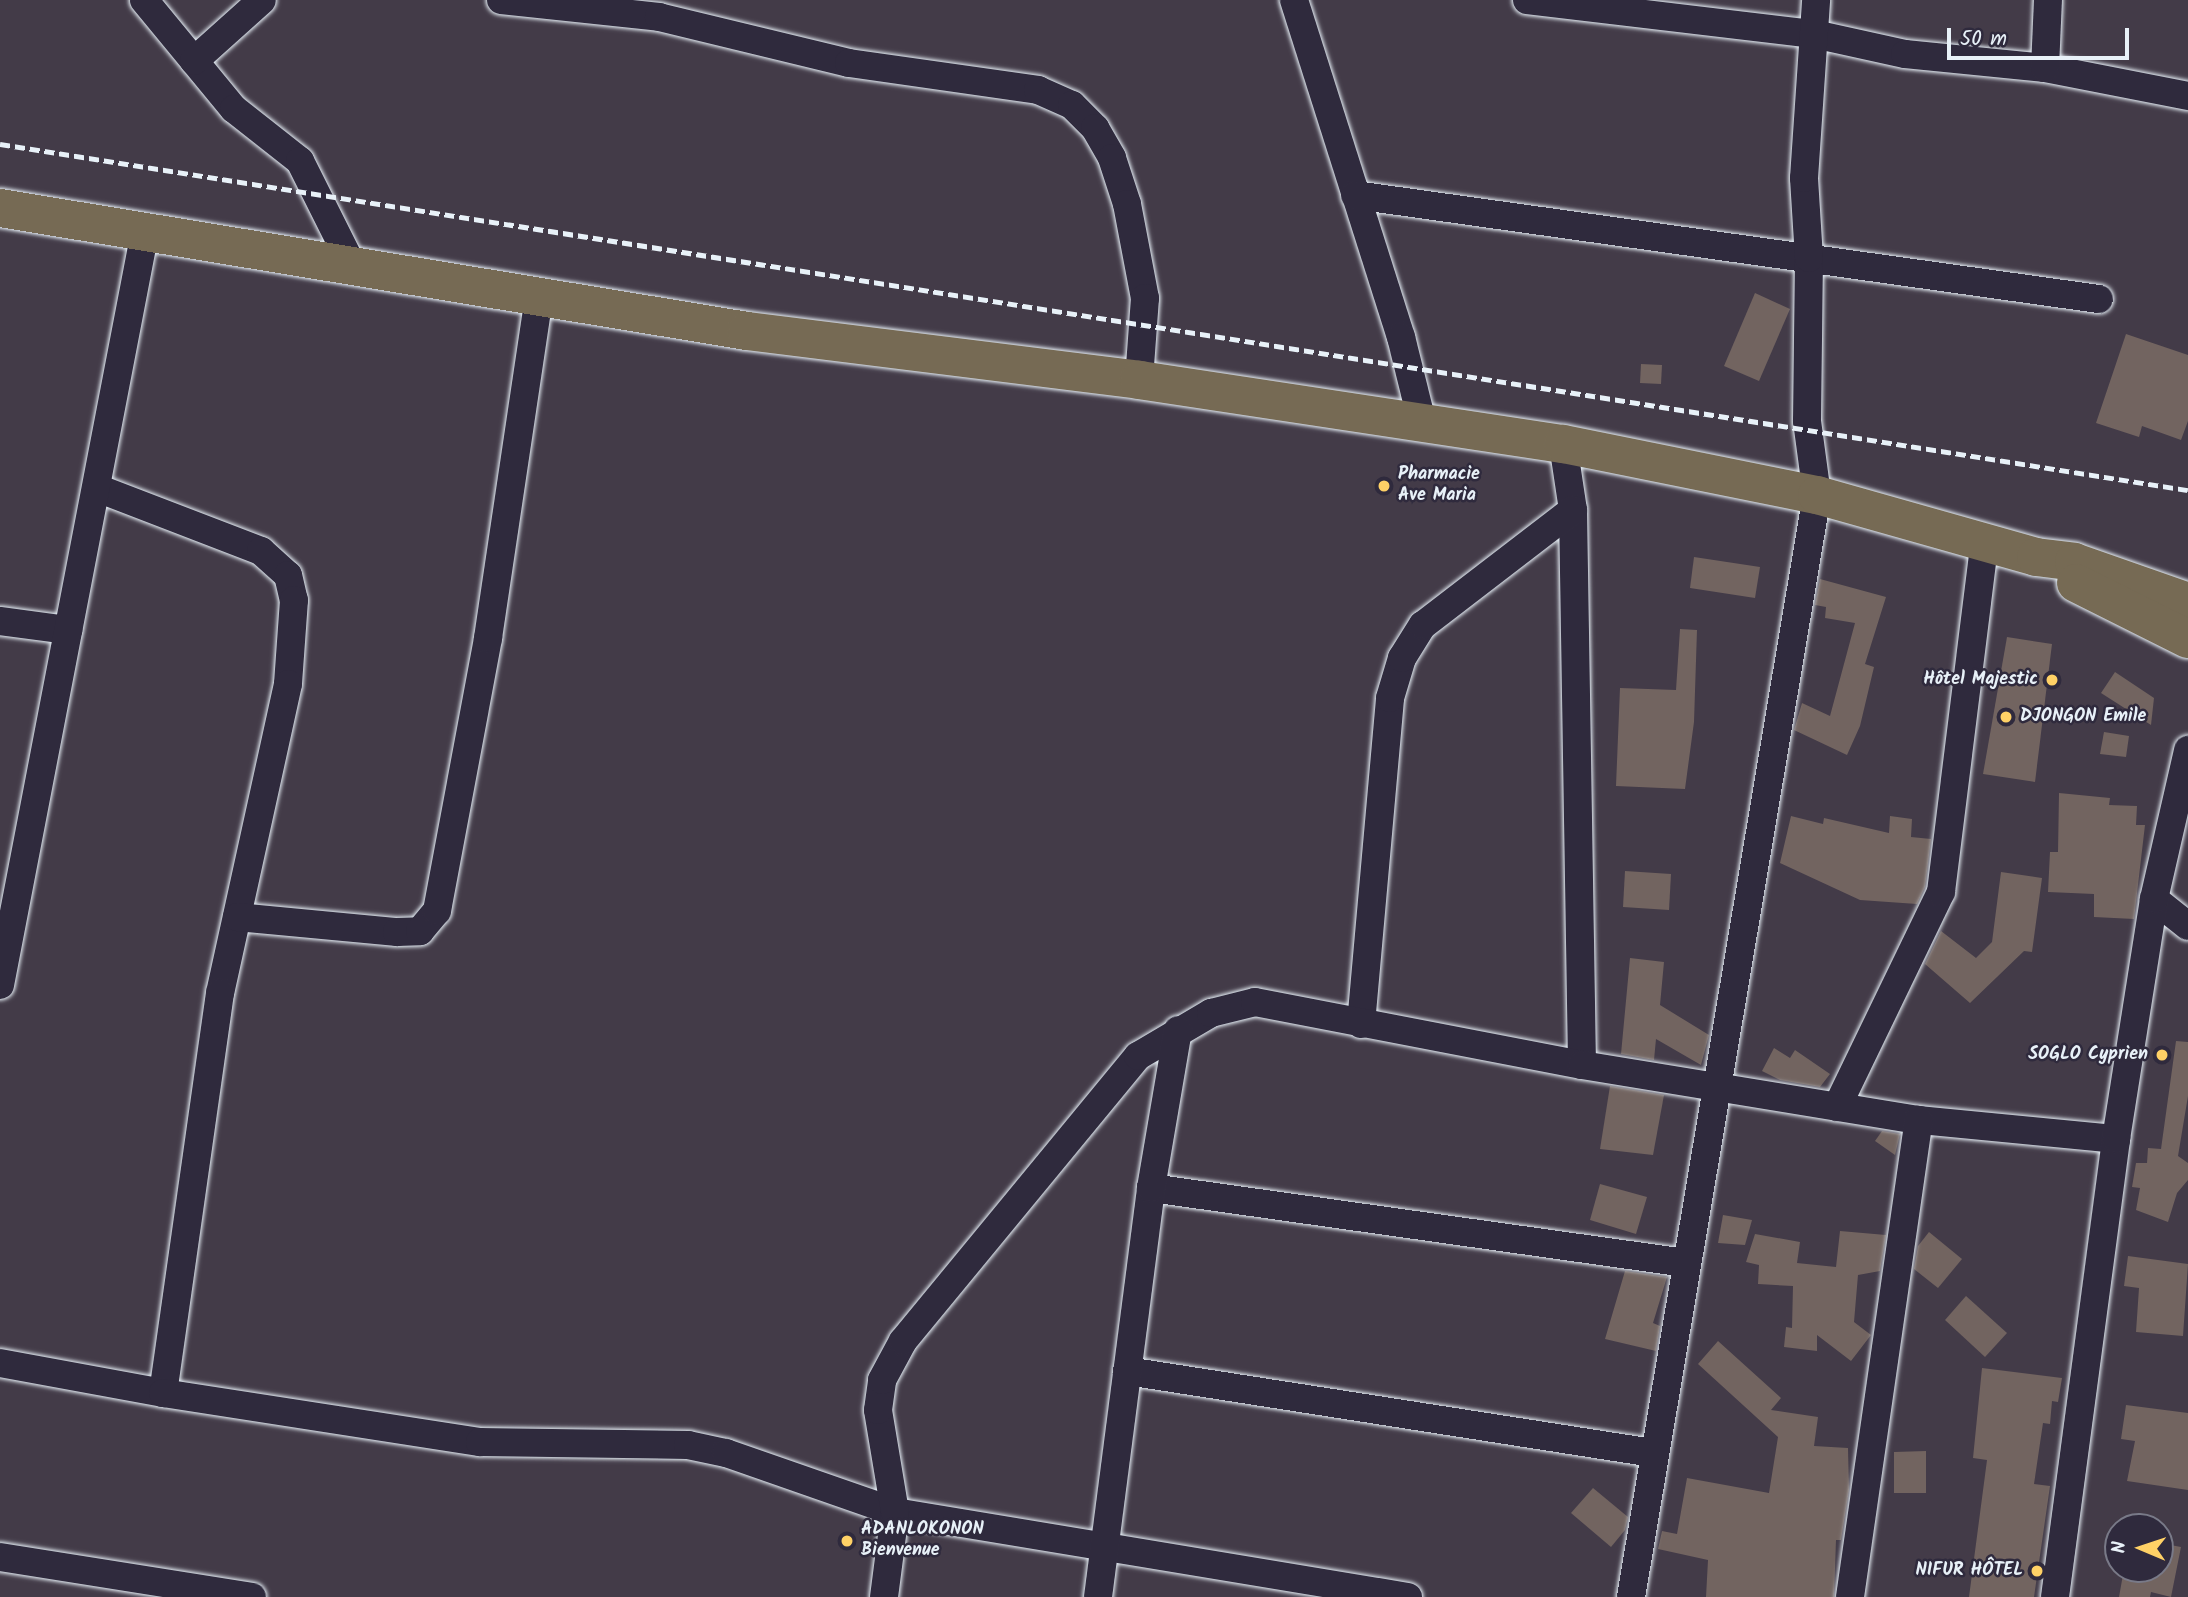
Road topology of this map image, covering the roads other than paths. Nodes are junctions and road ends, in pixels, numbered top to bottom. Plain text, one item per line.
1 (144, 0) edge
2 (261, 0) edge
3 (501, 0) edge
4 (1294, 0) edge
5 (1527, 0) edge
6 (1816, 0) edge
7 (2048, 0) edge
8 (1657, 7) edge
9 (1814, 34) junction
10 (194, 61) junction
11 (2045, 68) junction
12 (2188, 96) edge
13 (1355, 195) junction
14 (0, 208) edge
15 (145, 231) junction
16 (1809, 258) junction
17 (353, 267) junction
18 (539, 298) junction
19 (2099, 299) dead end
20 (1139, 380) junction
21 (1422, 422) junction
22 (1563, 444) junction
23 (97, 488) junction
24 (1817, 495) junction
25 (1573, 510) junction
26 (1985, 540) junction
27 (2036, 557) junction
28 (2188, 603) edge
29 (0, 621) edge
30 (68, 630) junction
31 (2188, 639) edge
32 (2188, 750) edge
33 (2154, 899) junction
34 (237, 917) junction
35 (2188, 926) edge
36 (0, 985) edge
37 (1361, 1024) junction
38 (1178, 1030) junction
39 (1582, 1065) junction
40 (1717, 1087) junction
41 (1837, 1107) junction
42 (1919, 1121) junction
43 (2116, 1139) junction
44 (1151, 1188) junction
45 (1686, 1263) junction
46 (0, 1363) edge
47 (1127, 1371) junction
48 (163, 1393) junction
49 (1653, 1453) junction
50 (895, 1512) junction
51 (1103, 1550) junction
52 (0, 1557) edge
53 (252, 1597) edge
54 (884, 1597) edge
55 (1098, 1597) edge
56 (1408, 1597) edge
57 (1631, 1597) edge
58 (1850, 1597) edge
59 (2056, 1597) edge

1 - 10 street
2 - 10 street
3 - 20 street
4 - 13 street
5 - 8 street
6 - 9 street
7 - 11 street
8 - 9 street
9 - 11 street
9 - 16 street
10 - 17 street
11 - 12 street
13 - 16 street
13 - 21 street
14 - 15 highway
15 - 17 highway
15 - 23 street
16 - 19 street
16 - 24 street
17 - 18 highway
18 - 20 highway
18 - 34 street
20 - 21 highway
21 - 22 highway
22 - 24 highway
22 - 25 street
23 - 30 street
23 - 34 street
24 - 26 highway
24 - 40 street
25 - 37 street
25 - 39 street
26 - 27 highway
26 - 41 street
27 - 28 highway
27 - 31 highway
29 - 30 street
30 - 36 street
32 - 33 street
33 - 35 street
33 - 43 street
34 - 48 street
37 - 38 street
37 - 39 street
38 - 44 street
38 - 50 street
39 - 40 street
40 - 41 street
40 - 45 street
41 - 42 street
42 - 43 street
42 - 58 street
43 - 59 street
44 - 45 street
44 - 47 street
45 - 49 street
46 - 48 street
47 - 49 street
47 - 51 street
48 - 50 street
49 - 57 street
50 - 51 street
50 - 54 street
51 - 55 street
51 - 56 street
52 - 53 street

